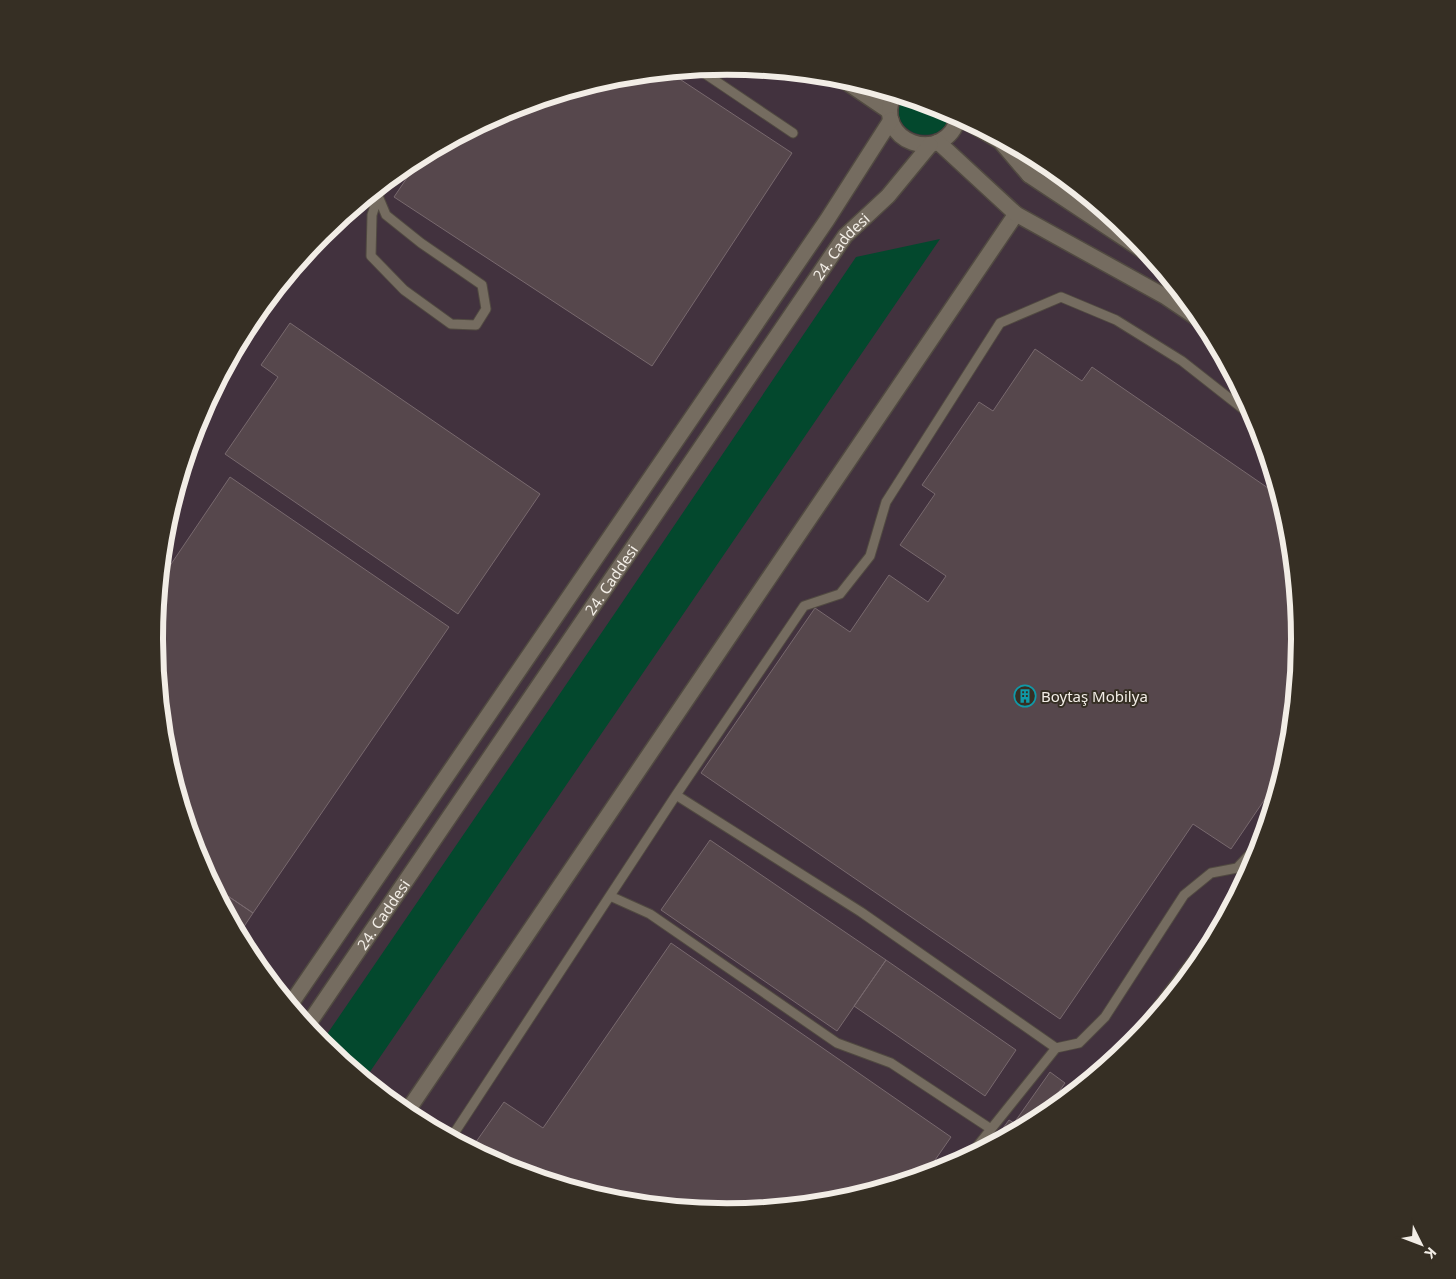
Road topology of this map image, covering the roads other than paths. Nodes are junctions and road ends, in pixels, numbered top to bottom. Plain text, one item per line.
1 (708, 76) edge
2 (856, 90) edge
3 (892, 100) edge
4 (890, 116) junction
5 (956, 123) edge
6 (793, 133) dead end
7 (934, 144) junction
8 (1007, 149) edge
9 (1035, 166) edge
10 (1029, 175) junction
11 (378, 196) edge
12 (378, 197) edge
13 (1016, 214) junction
14 (1127, 240) edge
15 (1186, 311) edge
16 (1243, 410) edge
17 (676, 796) junction
18 (1251, 853) edge
19 (610, 896) junction
20 (294, 1000) edge
21 (311, 1020) edge
22 (1056, 1048) junction
23 (410, 1106) edge
24 (991, 1129) junction
25 (454, 1133) edge
26 (976, 1147) edge

1 - 6 lane
2 - 4 street
3 - 4 street, 24. Caddesi
4 - 7 street
4 - 20 street, 24. Caddesi
5 - 7 street, 24. Caddesi
7 - 13 street
7 - 21 street, 24. Caddesi
8 - 10 street
9 - 10 street
10 - 14 street
11 - 12 lane
13 - 15 street
13 - 23 street
16 - 17 lane
17 - 19 lane
17 - 22 lane
18 - 22 lane
19 - 24 lane
19 - 25 lane
22 - 24 lane
24 - 26 lane

